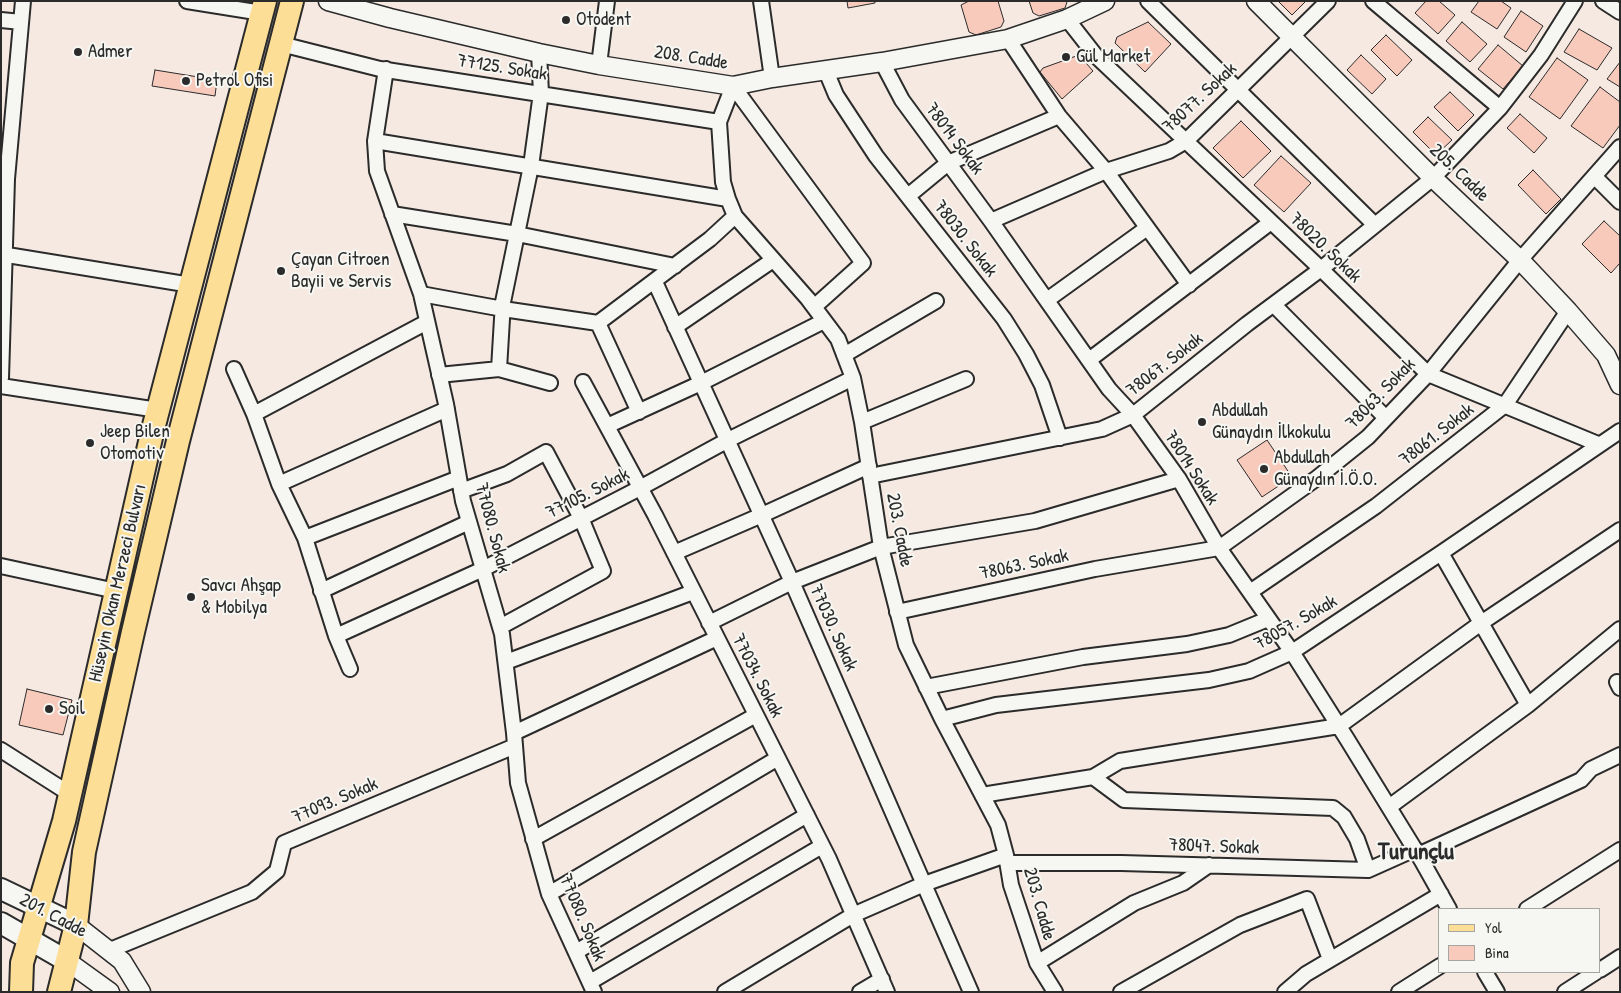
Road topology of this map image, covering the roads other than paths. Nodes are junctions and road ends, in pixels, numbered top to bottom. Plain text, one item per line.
1 (23, 1) edge
2 (188, 1) edge
3 (292, 1) edge
4 (328, 1) edge
5 (608, 1) edge
6 (761, 1) edge
7 (1148, 1) edge
8 (1256, 1) edge
9 (1328, 1) edge
10 (1373, 1) edge
11 (1575, 1) edge
12 (1603, 1) edge
13 (1100, 2) edge
14 (264, 7) edge
15 (1620, 12) edge
16 (1067, 19) junction
17 (1, 20) edge
18 (21, 22) junction
19 (1008, 38) junction
20 (1291, 38) junction
21 (281, 44) junction
22 (539, 53) junction
23 (882, 62) junction
24 (599, 65) junction
25 (386, 70) junction
26 (826, 71) junction
27 (772, 78) junction
28 (733, 86) junction
29 (1237, 90) junction
30 (8, 92) edge
31 (541, 93) junction
32 (1500, 108) junction
33 (1059, 116) junction
34 (719, 122) junction
35 (376, 141) junction
36 (1186, 141) junction
37 (1620, 147) edge
38 (948, 163) junction
39 (531, 166) junction
40 (1106, 171) junction
41 (1595, 177) junction
42 (1432, 178) junction
43 (4, 179) edge
44 (908, 196) junction
45 (728, 199) junction
46 (1620, 202) edge
47 (392, 214) junction
48 (734, 216) junction
49 (991, 221) junction
50 (1271, 222) junction
51 (1375, 225) junction
52 (1147, 228) junction
53 (517, 234) junction
54 (3, 254) edge
55 (773, 260) junction
56 (1520, 260) junction
57 (676, 266) junction
58 (1321, 269) junction
59 (655, 282) junction
60 (1189, 284) junction
61 (191, 285) junction
62 (421, 294) junction
63 (1047, 300) junction
64 (936, 301) dead end
65 (1274, 305) junction
66 (814, 306) junction
67 (503, 309) junction
68 (1568, 311) junction
69 (824, 321) junction
70 (427, 322) junction
71 (598, 323) junction
72 (675, 327) junction
73 (2, 330) edge
74 (844, 355) junction
75 (1088, 360) junction
76 (234, 369) dead end
77 (499, 369) junction
78 (439, 374) junction
79 (1428, 374) junction
80 (1, 378) edge
81 (853, 378) junction
82 (966, 379) dead end
83 (583, 382) dead end
84 (550, 383) dead end
85 (701, 383) junction
86 (1620, 385) edge
87 (1, 386) edge
88 (1505, 405) junction
89 (447, 409) junction
90 (158, 410) junction
91 (639, 412) junction
92 (254, 414) junction
93 (1133, 415) junction
94 (1386, 418) junction
95 (862, 422) junction
96 (607, 426) junction
97 (1620, 431) edge
98 (1060, 438) junction
99 (728, 440) junction
100 (1598, 444) junction
101 (869, 471) junction
102 (1180, 479) junction
103 (279, 484) junction
104 (460, 484) junction
105 (640, 488) junction
106 (762, 515) junction
107 (581, 518) junction
108 (469, 522) junction
109 (1620, 530) edge
110 (304, 538) junction
111 (881, 547) junction
112 (1219, 548) junction
113 (674, 553) junction
114 (1441, 553) junction
115 (1, 566) edge
116 (483, 569) junction
117 (792, 582) junction
118 (116, 591) junction
119 (321, 591) junction
120 (693, 592) junction
121 (1250, 592) junction
122 (897, 612) junction
123 (1268, 619) junction
124 (1481, 622) junction
125 (710, 623) junction
126 (500, 627) junction
127 (1620, 629) edge
128 (336, 636) junction
129 (717, 638) junction
130 (1292, 652) junction
131 (506, 662) junction
132 (350, 668) dead end
133 (926, 688) junction
134 (1528, 705) junction
135 (756, 715) junction
136 (942, 719) junction
137 (1339, 726) junction
138 (515, 740) junction
139 (1, 750) edge
140 (1620, 755) edge
141 (778, 758) junction
142 (1092, 777) junction
143 (70, 794) junction
144 (982, 795) junction
145 (1388, 807) junction
146 (806, 815) junction
147 (533, 839) junction
148 (822, 846) junction
149 (1620, 850) edge
150 (1416, 852) junction
151 (1007, 859) junction
152 (1208, 865) junction
153 (1368, 870) junction
154 (924, 884) junction
155 (1, 889) edge
156 (549, 894) junction
157 (1440, 894) junction
158 (39, 907) junction
159 (1448, 908) edge
160 (1529, 908) edge
161 (853, 915) junction
162 (1, 923) edge
163 (76, 925) junction
164 (29, 939) junction
165 (110, 950) junction
166 (576, 952) junction
167 (1620, 957) edge
168 (1330, 959) junction
169 (66, 961) junction
170 (1037, 963) junction
171 (1438, 967) edge
172 (1601, 969) edge
173 (1486, 973) edge
174 (1594, 973) edge
175 (884, 985) edge
176 (592, 987) edge
177 (21, 992) edge
178 (59, 992) edge
179 (110, 992) edge
180 (142, 992) edge
181 (725, 992) edge
182 (860, 992) edge
183 (971, 992) edge
184 (1055, 992) edge
185 (1120, 992) edge
186 (1285, 992) edge
187 (1399, 992) edge
188 (1497, 992) edge
189 (1565, 992) edge

1 - 18 street
2 - 14 street
3 - 21 main road, Hüseyin Okan Merzeci Bulvarı
4 - 22 street, 208. Cadde
5 - 24 street
6 - 27 street
7 - 29 street
8 - 20 street, 205. Cadde
9 - 20 street, 78077. Sokak
10 - 32 street
11 - 32 street, 78067. Sokak
12 - 15 street
13 - 16 street, 208. Cadde
14 - 61 main road, Hüseyin Okan Merzeci Bulvarı
16 - 19 street, 208. Cadde
16 - 36 street, 78020. Sokak
17 - 18 street
18 - 30 street
19 - 23 street, 208. Cadde
19 - 33 street
20 - 29 street, 78077. Sokak
20 - 42 street, 205. Cadde
21 - 25 street, 77125. Sokak
21 - 163 main road, Hüseyin Okan Merzeci Bulvarı
22 - 24 street, 208. Cadde
22 - 31 street
23 - 26 street, 208. Cadde
23 - 38 street, 78014 Sokak
24 - 28 street, 208. Cadde
25 - 31 street, 77125. Sokak
25 - 35 street, 77080. Sokak
26 - 27 street, 208. Cadde
26 - 44 street, 78030. Sokak
27 - 28 street, 208. Cadde
28 - 34 street, 203. Cadde
28 - 66 street
29 - 36 street, 78077. Sokak
29 - 51 street
30 - 43 street
31 - 34 street, 77125. Sokak
31 - 39 street
32 - 42 street, 78067. Sokak
33 - 38 street
33 - 40 street
34 - 45 street, 203. Cadde
35 - 39 street
35 - 47 street, 77080. Sokak
36 - 40 street, 78077. Sokak
36 - 50 street, 78020. Sokak
37 - 41 street, 78063. Sokak
38 - 44 street
38 - 49 street, 78014 Sokak
39 - 45 street
39 - 53 street
40 - 49 street, 78077. Sokak
40 - 52 street
41 - 46 street
41 - 56 street, 78063. Sokak
42 - 51 street, 78067. Sokak
42 - 56 street, 205. Cadde
43 - 54 street
44 - 98 street, 78030. Sokak
45 - 48 street, 203. Cadde
47 - 53 street
47 - 62 street, 77080. Sokak
48 - 55 street, 203. Cadde
48 - 57 street
49 - 63 street, 78014 Sokak
50 - 58 street, 78020. Sokak
50 - 60 street
51 - 58 street, 78067. Sokak
52 - 60 street
52 - 63 street
53 - 57 street
53 - 67 street
54 - 61 street
54 - 73 street
55 - 66 street, 203. Cadde
55 - 72 street
56 - 68 street, 205. Cadde
56 - 79 street, 78063. Sokak
57 - 59 street
58 - 65 street, 78067. Sokak
58 - 79 street, 78020. Sokak
59 - 71 street
59 - 72 street, 77030. Sokak
60 - 75 street
61 - 90 main road, Hüseyin Okan Merzeci Bulvarı
62 - 67 street
62 - 70 street, 77080. Sokak
63 - 75 street, 78014 Sokak
64 - 74 street
65 - 93 street, 78067. Sokak
65 - 94 street
66 - 69 street, 203. Cadde
67 - 71 street
67 - 77 street
68 - 86 street, 205. Cadde
68 - 88 street, 78061. Sokak
69 - 74 street, 203. Cadde
69 - 85 street
70 - 78 street, 77080. Sokak
70 - 92 street
71 - 91 street
72 - 85 street, 77030. Sokak
73 - 80 street
74 - 81 street, 203. Cadde
75 - 93 street, 78014 Sokak
76 - 92 street
77 - 78 street
77 - 84 street
78 - 89 street, 77080. Sokak
79 - 88 street, 78020. Sokak
79 - 94 street, 78063. Sokak
81 - 95 street, 203. Cadde
81 - 99 street, 77105. Sokak
82 - 95 street
83 - 96 street, 77034. Sokak
85 - 91 street
85 - 99 street, 77030. Sokak
87 - 90 street
88 - 100 street, 78020. Sokak
88 - 121 street, 78061. Sokak
89 - 103 street
89 - 104 street, 77080. Sokak
90 - 118 main road, Hüseyin Okan Merzeci Bulvarı
91 - 96 street
92 - 103 street
93 - 98 street, 78067. Sokak
93 - 102 street, 78014 Sokak
94 - 112 street, 78063. Sokak
95 - 101 street, 203. Cadde
96 - 105 street, 77034. Sokak
97 - 100 street, 78057. Sokak
98 - 101 street, 78067. Sokak
99 - 105 street, 77105. Sokak
99 - 106 street, 77030. Sokak
100 - 114 street, 78057. Sokak
101 - 106 street, 78067. Sokak
101 - 111 street, 203. Cadde
102 - 111 street
102 - 112 street, 78014 Sokak
103 - 110 street
104 - 107 street
104 - 108 street, 77080. Sokak
104 - 110 street
105 - 107 street, 77105. Sokak
105 - 113 street, 77034. Sokak
106 - 113 street, 78067. Sokak
106 - 117 street, 77030. Sokak
107 - 116 street, 77105. Sokak
107 - 126 street
108 - 116 street, 77080. Sokak
108 - 119 street
109 - 124 street
110 - 119 street
111 - 117 street
111 - 122 street, 203. Cadde
112 - 121 street, 78014 Sokak
112 - 122 street, 78063. Sokak
113 - 120 street, 77034. Sokak
114 - 124 street
114 - 130 street, 78057. Sokak
115 - 118 street
116 - 126 street, 77080. Sokak
116 - 128 street, 77105. Sokak
117 - 125 street
117 - 154 street, 77030. Sokak
118 - 143 main road, Hüseyin Okan Merzeci Bulvarı
119 - 128 street
120 - 125 street, 77034. Sokak
120 - 131 street
121 - 123 street, 78014 Sokak
122 - 133 street, 203. Cadde
123 - 130 street, 78014 Sokak
123 - 133 street
124 - 134 street
124 - 137 street
125 - 129 street, 77034. Sokak
126 - 131 street, 77080. Sokak
127 - 134 street
128 - 132 street
129 - 135 street, 77034. Sokak
129 - 138 street
130 - 136 street, 78057. Sokak
130 - 137 street, 78014 Sokak
131 - 138 street, 77080. Sokak
133 - 136 street, 203. Cadde
134 - 145 street
135 - 141 street, 77034. Sokak
135 - 147 street
136 - 144 street, 203. Cadde
137 - 142 street
137 - 145 street, 78014 Sokak
138 - 147 street, 77080. Sokak
138 - 165 street, 77093. Sokak
139 - 143 street
140 - 150 street, 78047. Sokak
141 - 146 street, 77034. Sokak
141 - 156 street
142 - 144 street
142 - 153 street
143 - 158 main road, Hüseyin Okan Merzeci Bulvarı
144 - 151 street, 203. Cadde
145 - 150 street, 78014 Sokak
146 - 148 street, 77034. Sokak
146 - 166 street
147 - 156 street, 77080. Sokak
148 - 161 street, 77034. Sokak
148 - 176 street
149 - 160 street
150 - 153 street, 78047. Sokak
150 - 157 street, 78014 Sokak
151 - 152 street, 78047. Sokak
151 - 154 street, 78047. Sokak
151 - 170 street, 203. Cadde
152 - 153 street, 78047. Sokak
152 - 170 street
154 - 161 street, 78047. Sokak
154 - 183 street, 77030. Sokak
155 - 158 main road, 201. Cadde
156 - 166 street, 77080. Sokak
157 - 159 street, 78014 Sokak
157 - 168 street
158 - 163 main road, 201. Cadde
158 - 164 main road, Hüseyin Okan Merzeci Bulvarı
161 - 175 street, 77034. Sokak
161 - 181 street, 78047. Sokak
162 - 164 main road, 201. Cadde
163 - 165 street, 201. Cadde
163 - 169 main road, Hüseyin Okan Merzeci Bulvarı
164 - 169 main road, 201. Cadde
164 - 177 main road, Hüseyin Okan Merzeci Bulvarı
165 - 180 street, 201. Cadde
166 - 176 street, 77080. Sokak
167 - 172 street
168 - 185 street
168 - 186 street
169 - 178 main road, Hüseyin Okan Merzeci Bulvarı
169 - 179 street, 201. Cadde
170 - 184 street, 203. Cadde
171 - 187 street
173 - 188 street
174 - 189 street
175 - 182 street

